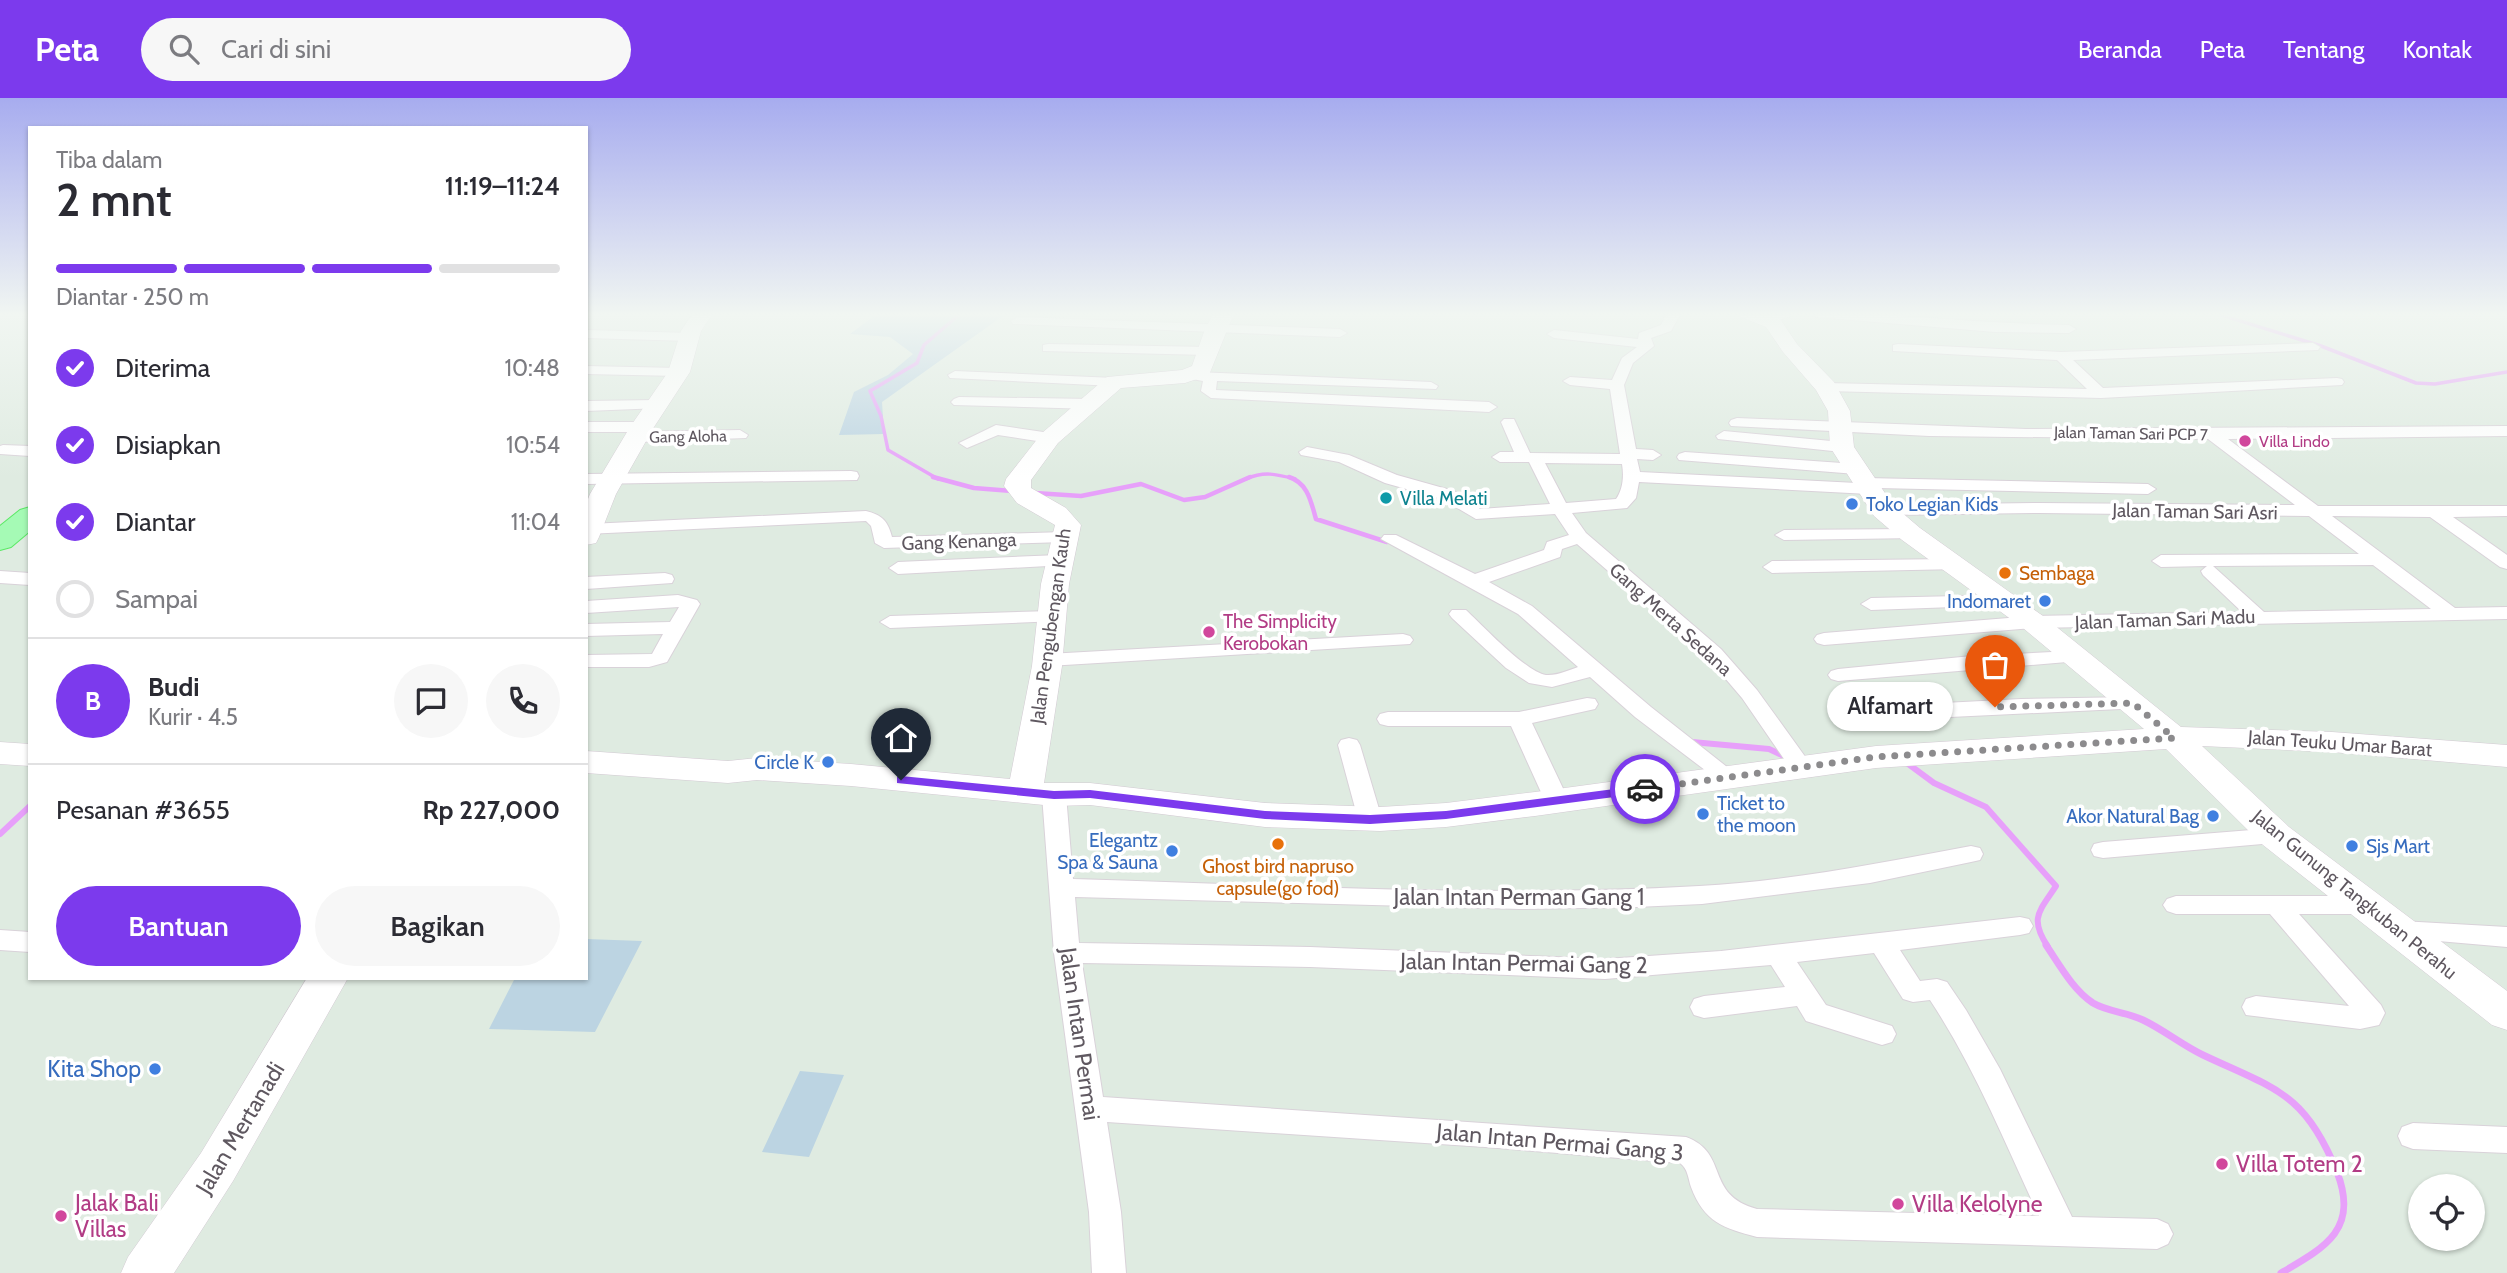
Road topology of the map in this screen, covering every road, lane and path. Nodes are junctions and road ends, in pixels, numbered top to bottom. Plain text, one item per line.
1 (1204, 367) edge
2 (680, 368) edge
3 (1199, 368) edge
4 (1214, 368) edge
5 (1624, 368) edge
6 (1811, 368) edge
7 (2073, 368) edge
8 (588, 370) edge
9 (679, 372) junction
10 (955, 375) dead end
11 (1570, 381) dead end
12 (1115, 382) junction
13 (2337, 382) dead end
14 (1617, 385) junction
15 (1431, 386) dead end
16 (1826, 387) junction
17 (2101, 394) junction
18 (959, 402) dead end
19 (1092, 404) junction
20 (588, 405) edge
21 (656, 405) junction
22 (1489, 407) dead end
23 (1509, 422) dead end
24 (1737, 423) dead end
25 (588, 427) edge
26 (2507, 431) edge
27 (639, 432) junction
28 (740, 435) dead end
29 (2213, 435) junction
30 (1724, 436) dead end
31 (1050, 438) junction
32 (967, 443) dead end
33 (3, 450) dead end
34 (28, 451) edge
35 (1307, 452) dead end
36 (1653, 455) dead end
37 (1628, 456) junction
38 (1500, 457) dead end
39 (1529, 457) junction
40 (1685, 457) dead end
41 (1859, 471) junction
42 (851, 476) dead end
43 (1640, 477) dead end
44 (612, 478) junction
45 (588, 479) edge
46 (2148, 489) dead end
47 (1561, 509) junction
48 (2507, 511) edge
49 (2319, 512) junction
50 (2435, 512) junction
51 (590, 521) edge
52 (1910, 534) junction
53 (1784, 536) dead end
54 (1580, 537) junction
55 (1390, 539) dead end
56 (1062, 549) junction
57 (2375, 559) junction
58 (2161, 561) dead end
59 (2507, 563) edge
60 (1953, 565) junction
61 (1772, 567) dead end
62 (898, 568) dead end
63 (2210, 571) dead end
64 (0, 577) edge
65 (28, 579) edge
66 (665, 579) dead end
67 (1474, 581) junction
68 (588, 583) edge
69 (2003, 601) junction
70 (1871, 604) dead end
71 (588, 607) edge
72 (2507, 613) edge
73 (1459, 614) dead end
74 (2450, 614) junction
75 (2257, 616) junction
76 (1052, 617) junction
77 (890, 622) dead end
78 (2033, 622) junction
79 (678, 628) junction
80 (588, 630) edge
81 (1824, 639) dead end
82 (1404, 640) dead end
83 (2072, 657) junction
84 (1048, 660) junction
85 (588, 661) edge
86 (1594, 668) junction
87 (1838, 676) dead end
88 (2133, 703) junction
89 (1587, 704) dead end
90 (1866, 714) dead end
91 (1388, 719) dead end
92 (1519, 719) junction
93 (2174, 738) junction
94 (0, 744) edge
95 (28, 745) edge
96 (1349, 745) dead end
97 (588, 752) edge
98 (0, 753) edge
99 (28, 755) edge
100 (2507, 756) edge
101 (588, 762) edge
102 (1801, 767) junction
103 (757, 769) junction
104 (1730, 778) junction
105 (1040, 793) junction
106 (1557, 801) junction
107 (1370, 819) junction
108 (2276, 836) junction
109 (2103, 850) dead end
110 (1971, 854) dead end
111 (1063, 888) junction
112 (2176, 905) dead end
113 (2365, 905) junction
114 (2278, 907) junction
115 (2020, 926) dead end
116 (2399, 930) junction
117 (2507, 937) edge
118 (0, 940) edge
119 (28, 943) edge
120 (1882, 943) junction
121 (1068, 953) junction
122 (1777, 953) junction
123 (327, 980) edge
124 (1803, 995) junction
125 (1704, 1007) dead end
126 (2256, 1007) dead end
127 (2507, 1014) edge
128 (1882, 1034) dead end
129 (1091, 1109) junction
130 (2413, 1136) dead end
131 (2507, 1140) edge
132 (2063, 1233) junction
133 (2157, 1234) dead end
134 (146, 1273) edge
135 (1109, 1273) edge

1 - 22 street
2 - 9 street
3 - 12 street
4 - 15 street
5 - 14 street
6 - 16 street
7 - 17 street
8 - 9 street
9 - 21 street
10 - 12 street
11 - 14 street
12 - 19 street, Jalan Pengubengan Kauh
13 - 17 street
14 - 37 street
16 - 17 street
16 - 41 street
18 - 19 street
19 - 31 street, Jalan Pengubengan Kauh
20 - 21 street
21 - 27 street
23 - 39 street, Gang Merta Sedana
24 - 41 street
25 - 27 street, Gang Aloha
26 - 29 street, Jalan Taman Sari PCP 7
27 - 28 street, Gang Aloha
27 - 44 street
29 - 41 street, Jalan Taman Sari PCP 7
29 - 49 street
30 - 41 street
31 - 32 street
31 - 56 street, Jalan Pengubengan Kauh
33 - 34 street
35 - 47 street
36 - 37 street
37 - 39 street
37 - 47 street
38 - 39 street
39 - 47 street, Gang Merta Sedana
40 - 41 street
41 - 43 street
41 - 46 street
41 - 49 street, Jalan Taman Sari Asri
41 - 52 street, Jalan Gunung Tangkuban Perahu
42 - 44 street
44 - 45 street
44 - 51 street
47 - 54 street, Gang Merta Sedana
48 - 50 street, Jalan Taman Sari Asri
49 - 50 street, Jalan Taman Sari Asri
49 - 57 street
50 - 59 street
51 - 56 street, Gang Kenanga
52 - 53 street
52 - 60 street, Jalan Gunung Tangkuban Perahu
54 - 67 street
54 - 102 street, Gang Merta Sedana
55 - 67 street
56 - 62 street
56 - 76 street, Jalan Pengubengan Kauh
57 - 58 street
57 - 74 street
60 - 61 street
60 - 69 street, Jalan Gunung Tangkuban Perahu
63 - 75 street
64 - 65 street
66 - 68 street
67 - 86 street
69 - 70 street
69 - 78 street, Jalan Gunung Tangkuban Perahu
71 - 79 street
72 - 74 street, Jalan Taman Sari Madu
73 - 86 street
74 - 75 street, Jalan Taman Sari Madu
75 - 78 street, Jalan Taman Sari Madu
76 - 77 street
76 - 84 street, Jalan Pengubengan Kauh
78 - 81 street, Jalan Taman Sari Madu
78 - 83 street, Jalan Gunung Tangkuban Perahu
79 - 80 street
79 - 85 street
82 - 84 street
83 - 87 street
83 - 88 street, Jalan Gunung Tangkuban Perahu
84 - 105 street, Jalan Pengubengan Kauh
86 - 104 street
88 - 90 street
88 - 93 street, Jalan Gunung Tangkuban Perahu
89 - 92 street
91 - 92 street
92 - 106 street
93 - 100 street, Jalan Teuku Umar Barat
93 - 102 street
93 - 108 street, Jalan Gunung Tangkuban Perahu
94 - 95 street
96 - 107 street
97 - 103 street
98 - 99 street
101 - 103 street
102 - 104 street
103 - 105 street
104 - 106 street
105 - 107 street
105 - 111 street, Jalan Intan Permai
106 - 107 street
108 - 109 street
108 - 113 street, Jalan Gunung Tangkuban Perahu
110 - 111 street, Jalan Intan Perman Gang 1
111 - 121 street, Jalan Intan Permai
112 - 114 street
113 - 114 street
113 - 116 street, Jalan Gunung Tangkuban Perahu
114 - 126 street
115 - 120 street, Jalan Intan Permai Gang 2
116 - 117 street
116 - 127 street, Jalan Gunung Tangkuban Perahu
118 - 119 street
120 - 122 street, Jalan Intan Permai Gang 2
120 - 132 street
121 - 122 street, Jalan Intan Permai Gang 2
121 - 129 street, Jalan Intan Permai
122 - 124 street
123 - 134 street, Jalan Mertanadi
124 - 125 street
124 - 128 street
129 - 132 street, Jalan Intan Permai Gang 3
129 - 135 street, Jalan Intan Permai
130 - 131 street
132 - 133 street, Jalan Intan Permai Gang 3

